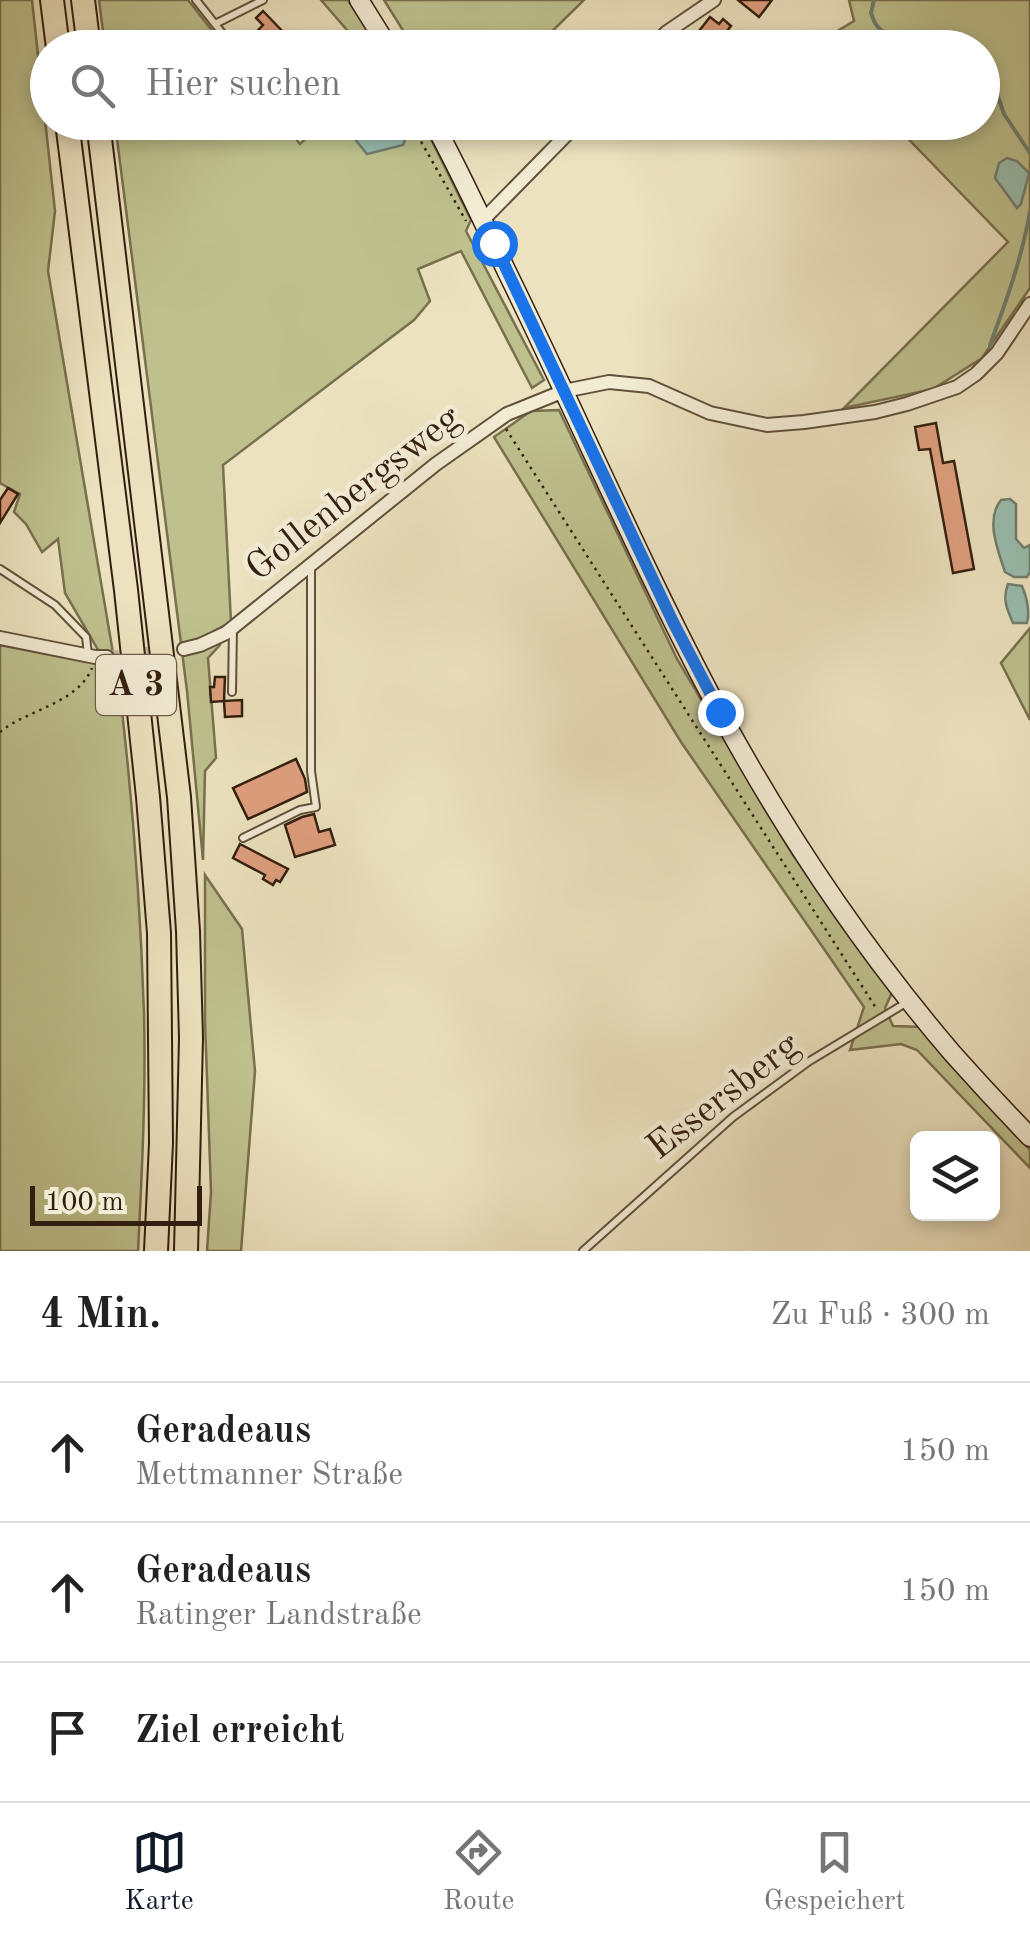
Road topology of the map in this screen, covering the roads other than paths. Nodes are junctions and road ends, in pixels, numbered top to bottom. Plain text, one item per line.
1 (52, 0) edge
2 (83, 0) edge
3 (196, 0) edge
4 (263, 0) edge
5 (359, 0) edge
6 (714, 0) edge
7 (214, 24) junction
8 (56, 30) edge
9 (87, 30) edge
10 (219, 30) edge
11 (378, 30) edge
12 (670, 30) edge
13 (69, 140) edge
14 (100, 140) edge
15 (441, 140) edge
16 (560, 140) edge
17 (474, 220) junction
18 (1030, 304) edge
19 (564, 391) junction
20 (311, 566) junction
21 (0, 570) edge
22 (233, 627) junction
23 (0, 638) edge
24 (184, 649) tunnel mouth
25 (96, 656) joint
26 (232, 692) dead end
27 (242, 838) dead end
28 (910, 1000) junction
29 (1030, 1138) edge
30 (156, 1251) edge
31 (186, 1251) edge
32 (582, 1251) edge

1 - 8 highway
2 - 9 highway
3 - 7 lane
4 - 7 lane
5 - 11 main road
6 - 12 street
7 - 10 lane
13 - 30 highway, A 3
14 - 31 highway, A 3
15 - 17 main road
16 - 17 street
17 - 19 main road
18 - 19 street, Gollenbergsweg
19 - 20 street, Gollenbergsweg
19 - 28 main road
20 - 22 street, Gollenbergsweg
20 - 27 lane
21 - 25 lane
22 - 24 street, Gollenbergsweg
22 - 26 lane
23 - 25 street
28 - 29 main road
28 - 32 lane, Essersberg

